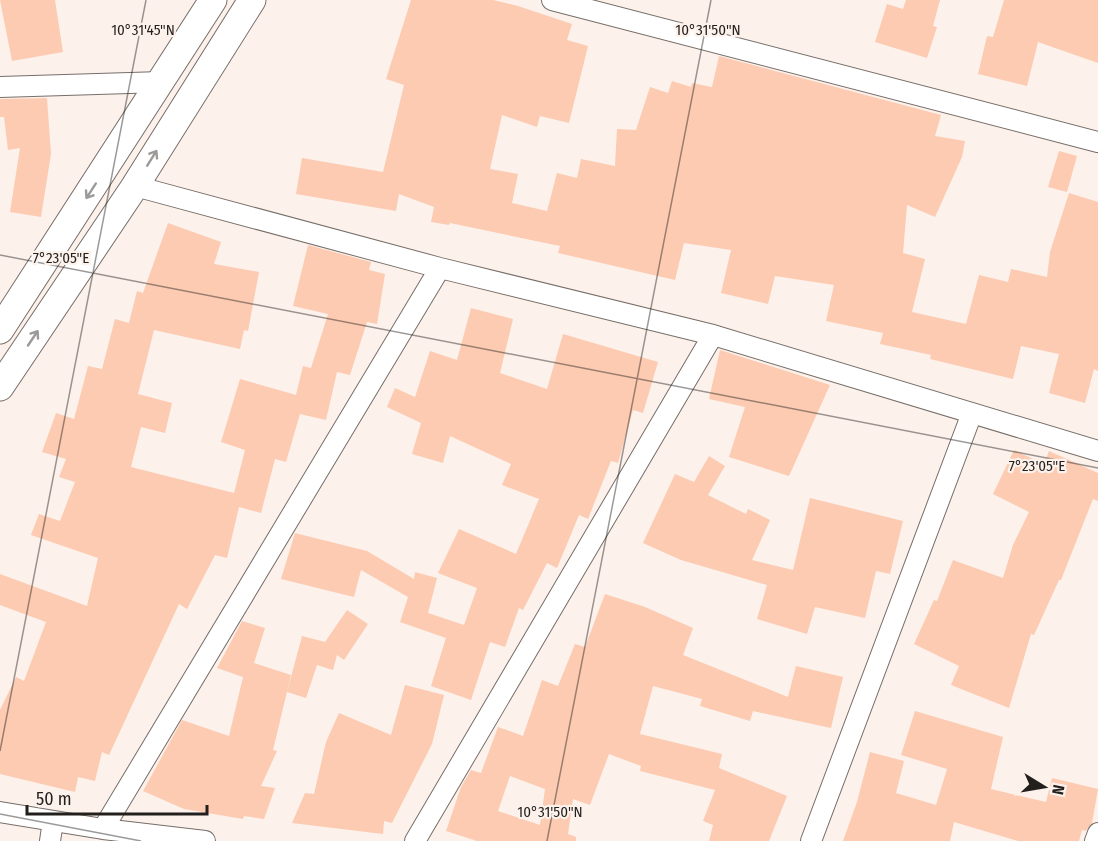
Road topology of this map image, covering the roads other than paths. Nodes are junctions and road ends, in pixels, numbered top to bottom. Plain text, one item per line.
1 (213, 0) edge
2 (252, 0) edge
3 (552, 0) edge
4 (162, 82) junction
5 (0, 87) edge
6 (1098, 142) edge
7 (135, 186) junction
8 (440, 268) junction
9 (0, 330) edge
10 (713, 335) junction
11 (0, 387) edge
12 (972, 413) junction
13 (1098, 451) edge
14 (0, 812) edge
15 (53, 821) junction
16 (103, 829) junction
17 (1098, 833) edge
18 (50, 841) edge
19 (205, 841) edge
20 (415, 841) edge
21 (811, 841) edge
22 (1095, 841) edge

1 - 4 main road
7 -> 2 main road
3 - 6 street
4 - 5 street
4 -> 9 main road
7 - 8 street
11 -> 7 main road
8 - 10 street
8 - 16 street
10 - 12 street
10 - 20 street
12 - 13 street
12 - 21 street
14 - 15 street
15 - 16 street
15 - 18 street
16 - 19 street
17 - 22 street

